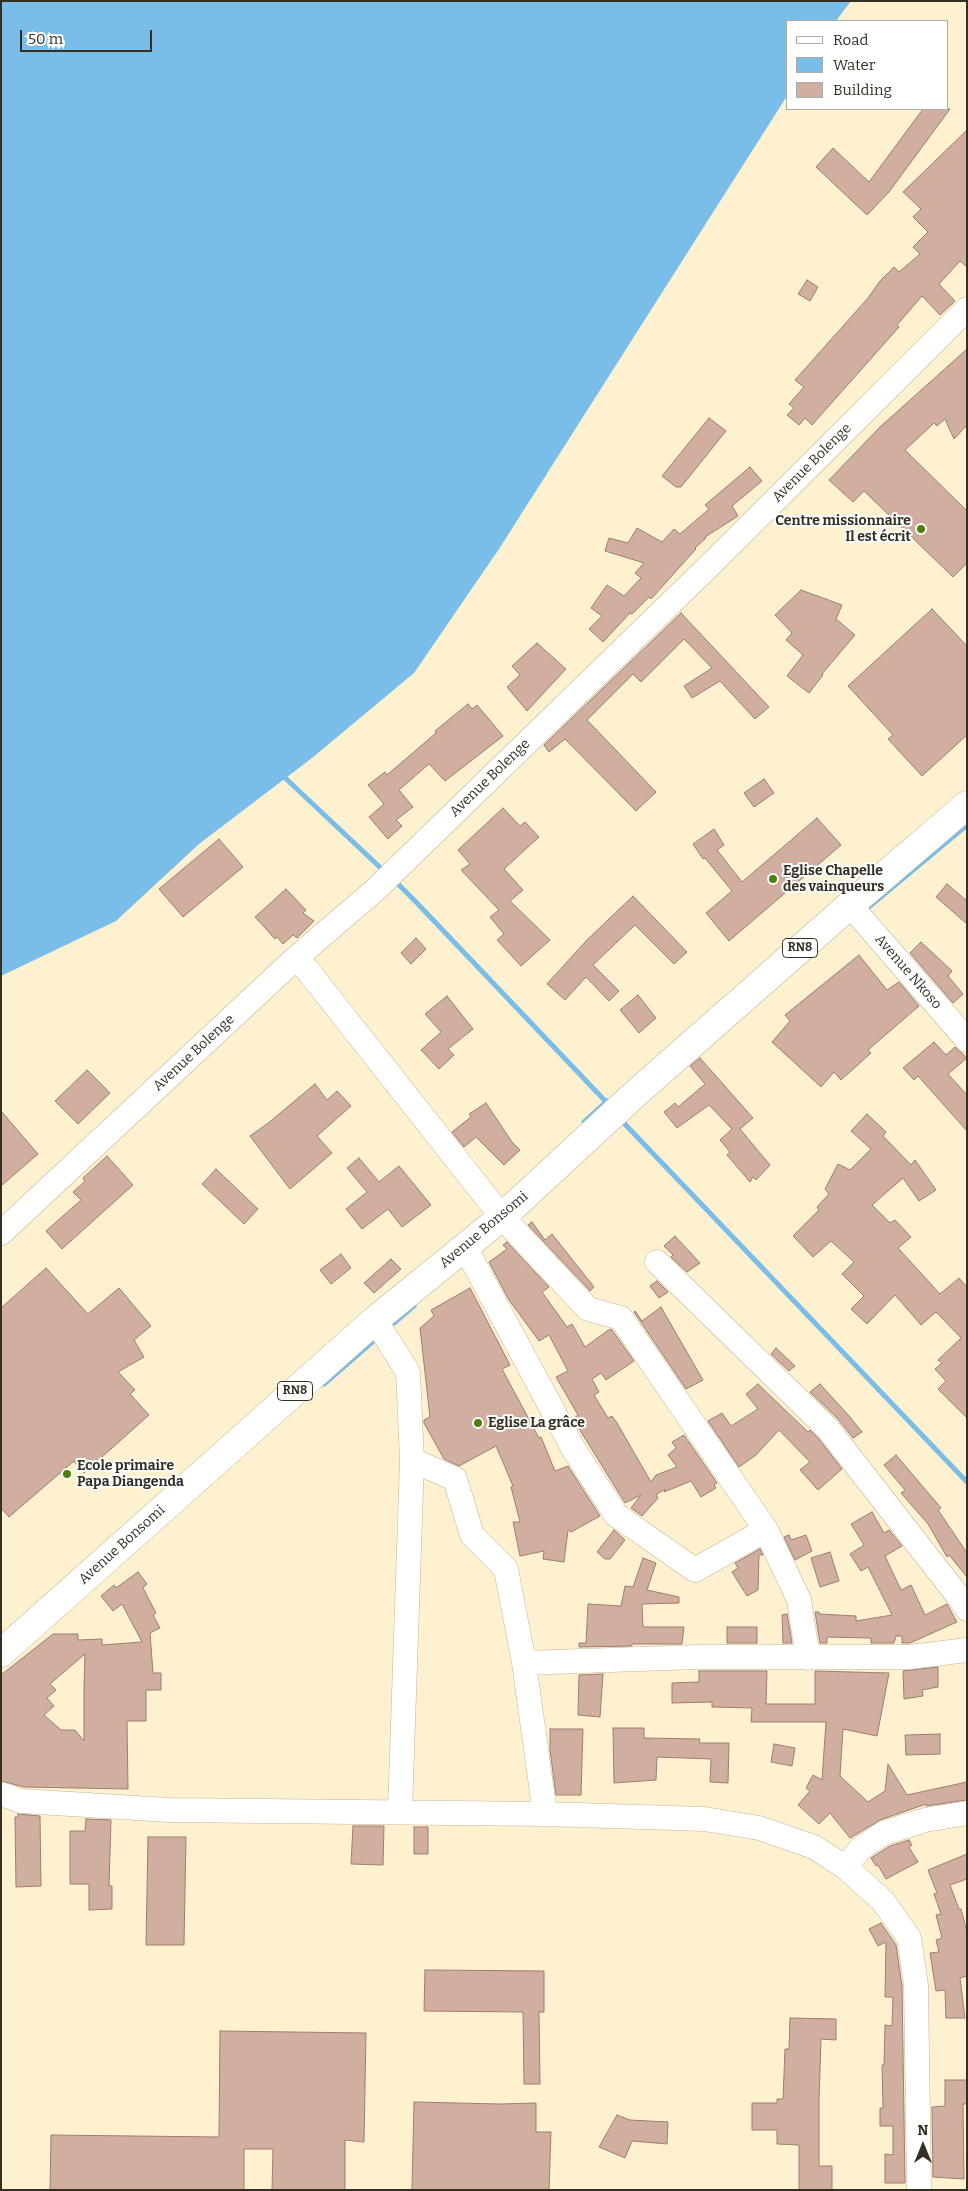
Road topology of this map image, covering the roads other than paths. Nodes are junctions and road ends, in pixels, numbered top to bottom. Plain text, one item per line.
1 (967, 309) edge
2 (967, 805) edge
3 (850, 904) junction
4 (297, 957) junction
5 (967, 1040) edge
6 (502, 1217) junction
7 (1, 1233) edge
8 (465, 1247) junction
9 (657, 1262) dead end
10 (374, 1320) junction
11 (412, 1460) junction
12 (766, 1530) junction
13 (967, 1609) edge
14 (967, 1650) edge
15 (1, 1653) edge
16 (808, 1658) junction
17 (524, 1663) junction
18 (1, 1794) edge
19 (400, 1811) junction
20 (967, 1813) edge
21 (545, 1814) junction
22 (845, 1867) junction
23 (919, 2190) edge

1 - 4 street, Avenue Bolenge
2 - 3 main road, Avenue Bonsomi / RN8
3 - 5 street, Avenue Nkoso
3 - 6 main road, Avenue Bonsomi / RN8
4 - 6 street
4 - 7 street, Avenue Bolenge
6 - 8 main road, Avenue Bonsomi / RN8
6 - 12 street
8 - 10 main road, Avenue Bonsomi / RN8
8 - 12 street
9 - 13 street
10 - 11 street
10 - 15 main road, Avenue Bonsomi / RN8
11 - 17 street
11 - 19 street
12 - 16 street
14 - 16 street
16 - 17 street
17 - 21 street
18 - 19 street
19 - 21 street
20 - 22 street
21 - 22 street
22 - 23 street

